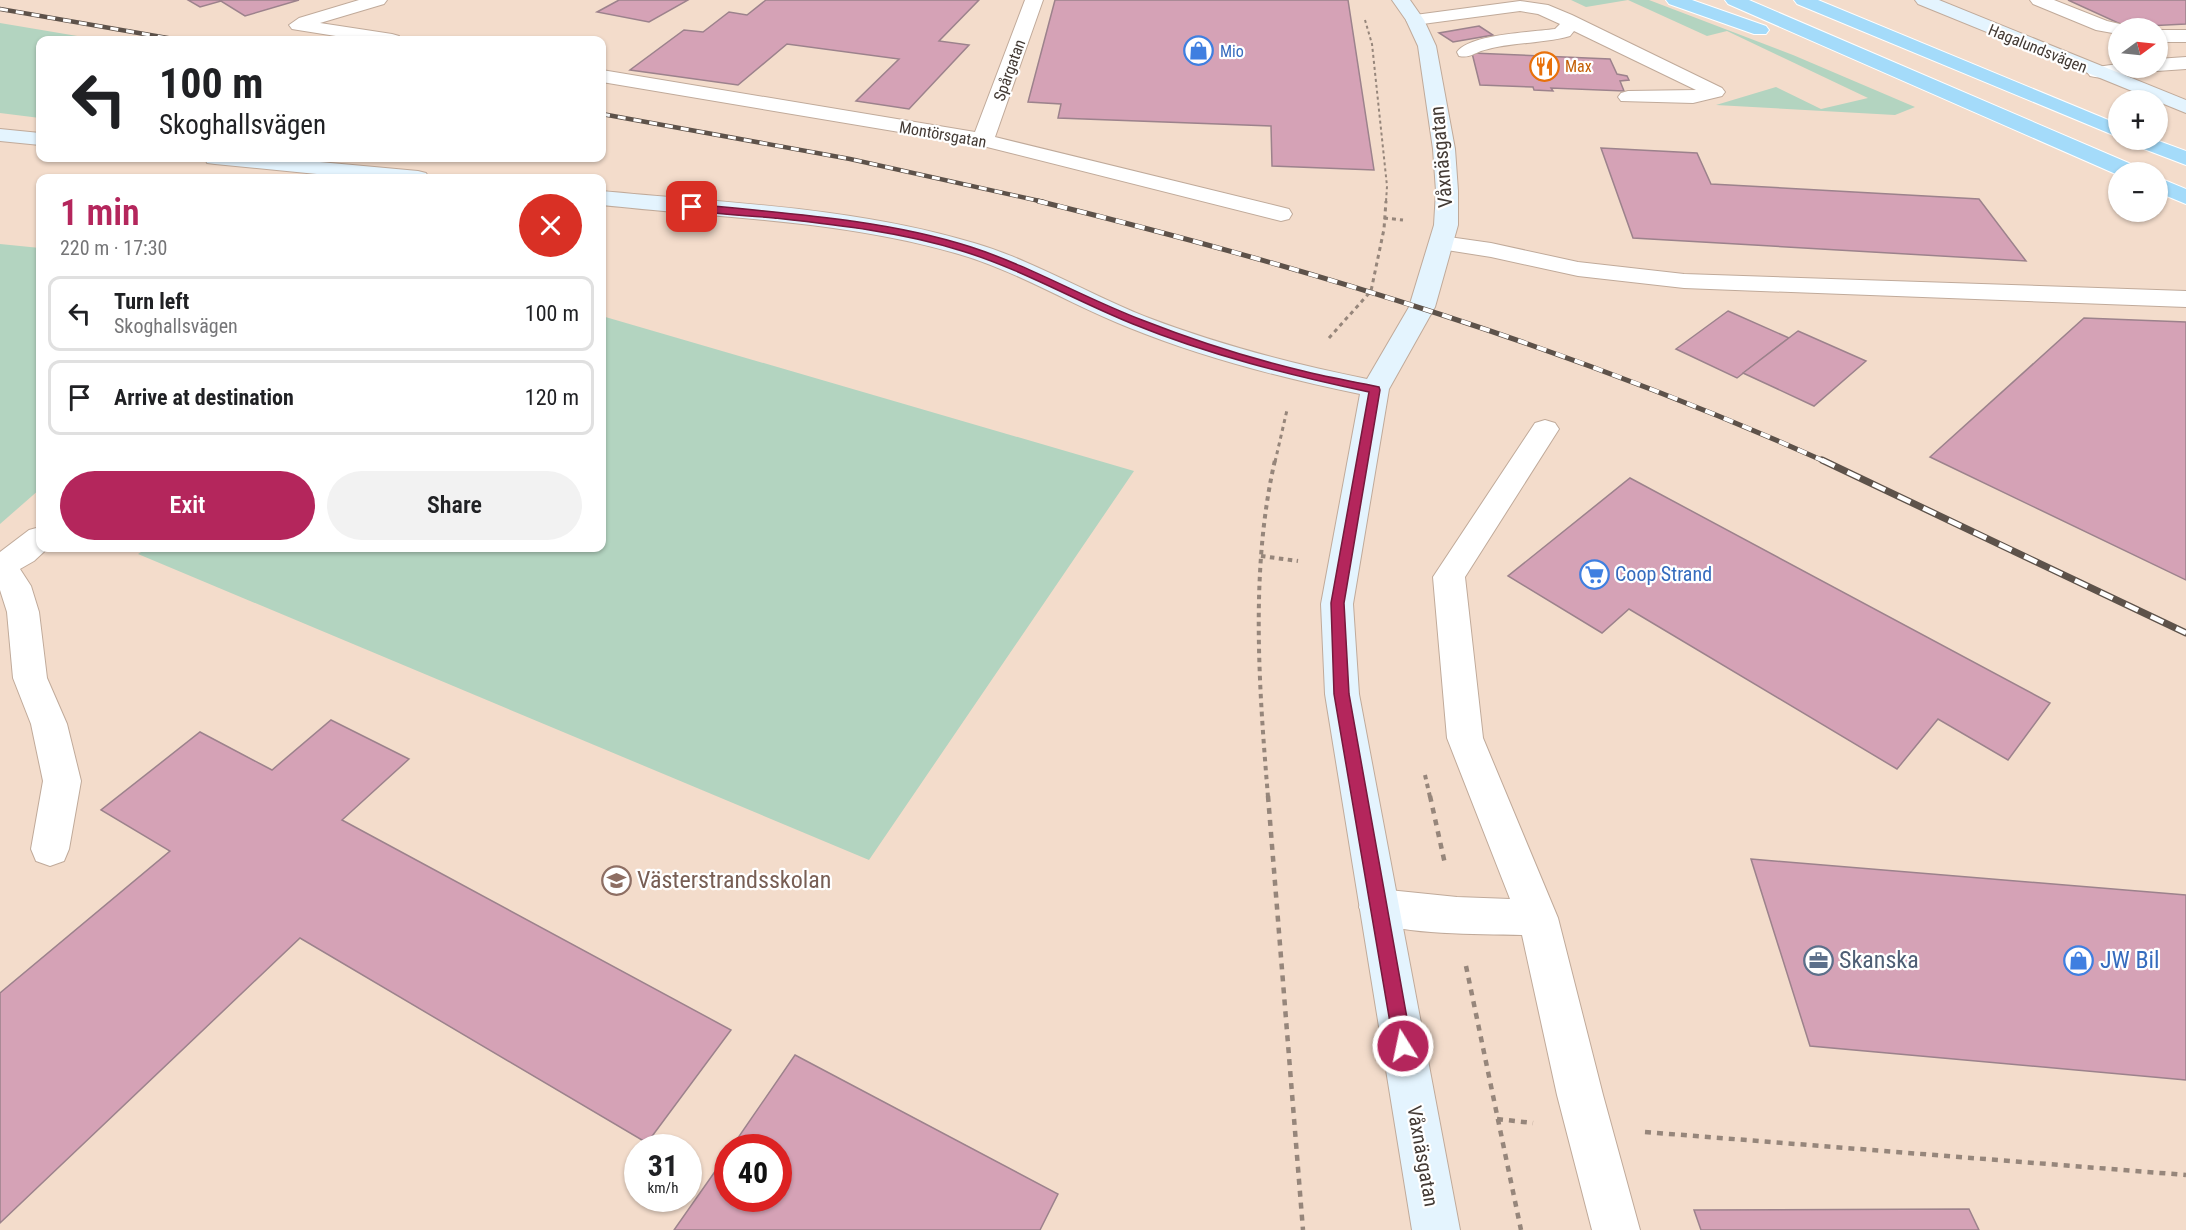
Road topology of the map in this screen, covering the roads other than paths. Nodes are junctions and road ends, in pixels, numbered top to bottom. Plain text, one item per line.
1 (378, 0) edge
2 (1034, 0) edge
3 (1401, 0) edge
4 (1675, 0) edge
5 (1734, 0) edge
6 (1803, 0) edge
7 (1924, 0) edge
8 (1963, 0) edge
9 (2039, 0) edge
10 (1415, 20) junction
11 (1566, 20) junction
12 (2108, 27) edge
13 (367, 36) edge
14 (2168, 36) edge
15 (2186, 36) edge
16 (1466, 52) dead end
17 (2108, 60) edge
18 (2186, 63) edge
19 (2168, 64) edge
20 (2108, 71) edge
21 (2097, 72) junction
22 (606, 77) edge
23 (2154, 78) edge
24 (2186, 90) edge
25 (1628, 97) dead end
26 (2186, 107) edge
27 (1990, 112) junction
28 (2108, 127) edge
29 (0, 135) edge
30 (36, 139) edge
31 (983, 140) junction
32 (2163, 150) edge
33 (2186, 159) edge
34 (256, 162) edge
35 (2108, 163) edge
36 (377, 174) edge
37 (2168, 189) edge
38 (2186, 197) edge
39 (606, 198) edge
40 (1281, 214) dead end
41 (1442, 243) junction
42 (2186, 299) edge
43 (1375, 390) junction
44 (1545, 429) dead end
45 (36, 541) edge
46 (0, 566) edge
47 (50, 849) dead end
48 (1379, 907) junction
49 (1538, 918) junction
50 (1436, 1230) edge
51 (1616, 1230) edge

1 - 13 street
2 - 31 street, Spårgatan
3 - 10 street, Våxnäsgatan
4 - 27 highway
5 - 27 highway
6 - 28 highway
7 - 21 street, Hagalundsvägen
8 - 17 street, Hagalundsvägen
9 - 12 street
10 - 11 street
10 - 41 street, Våxnäsgatan
11 - 16 street
11 - 25 street
14 - 15 street
18 - 19 street
20 - 21 street
21 - 26 street, Hagalundsvägen
22 - 31 street, Montörsgatan
23 - 24 street
27 - 35 highway
29 - 30 street
31 - 40 street, Montörsgatan
32 - 33 highway
34 - 36 street
37 - 38 highway
39 - 43 street
41 - 42 street
41 - 43 street, Våxnäsgatan
43 - 48 street, Våxnäsgatan
44 - 49 street
45 - 46 street
46 - 47 street
48 - 49 street
48 - 50 street, Våxnäsgatan
49 - 51 street

